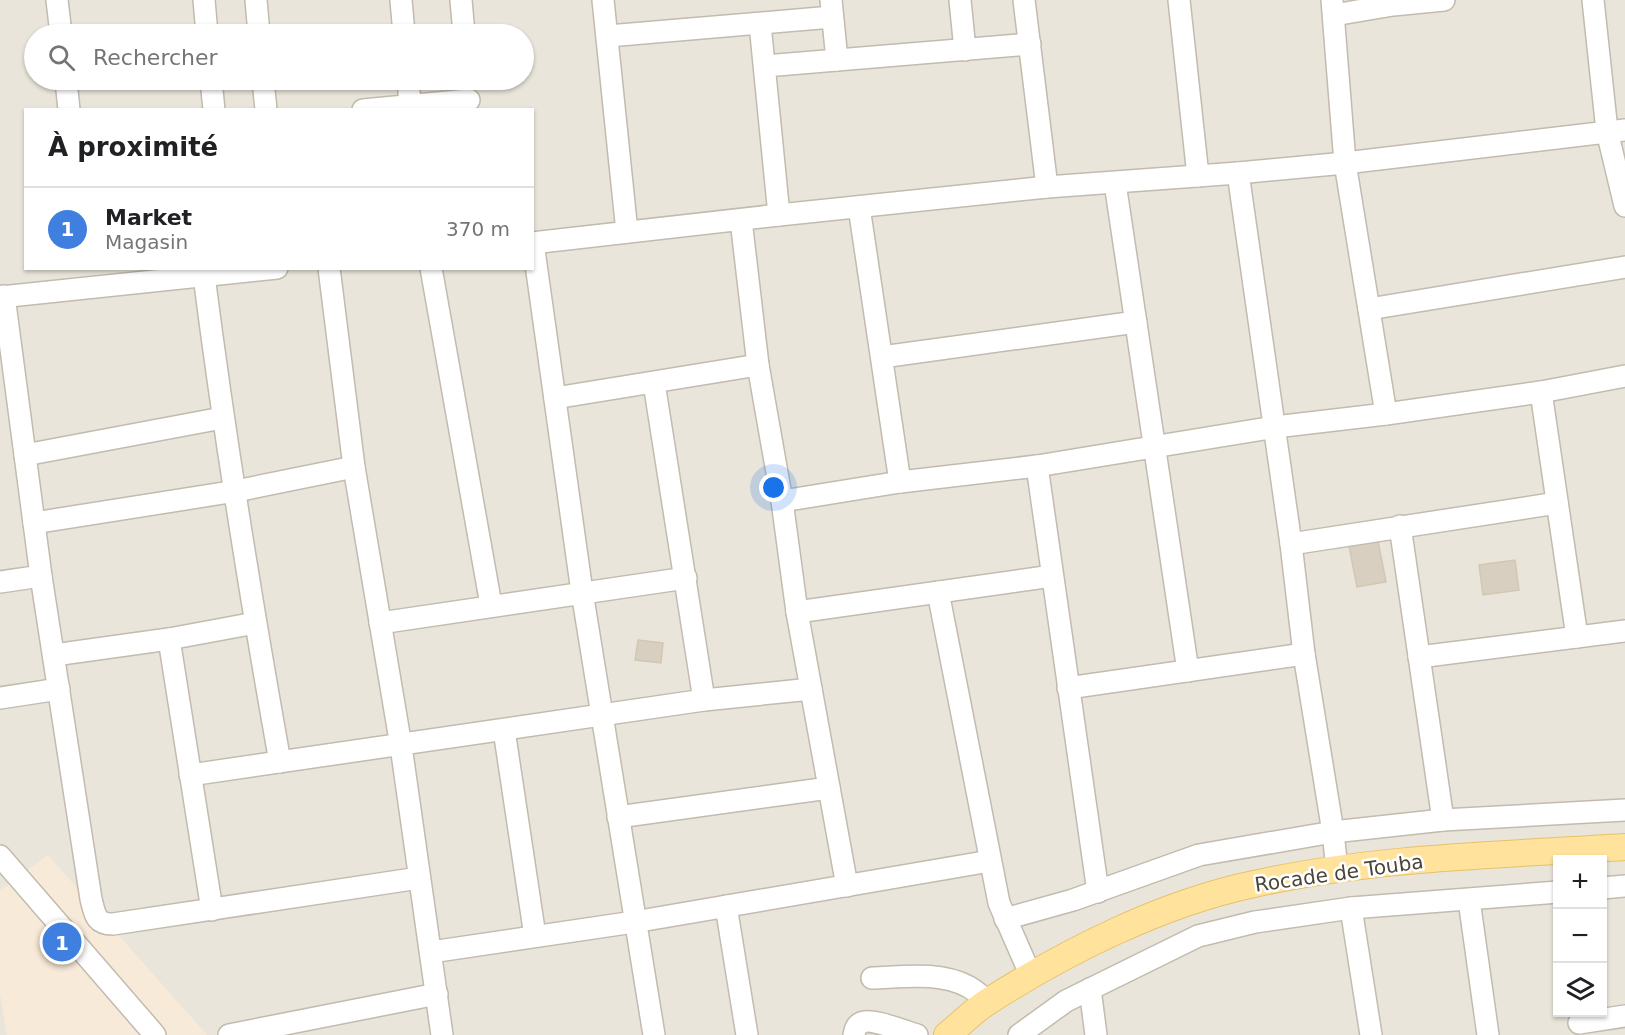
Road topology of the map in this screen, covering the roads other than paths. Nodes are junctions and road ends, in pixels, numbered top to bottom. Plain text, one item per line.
1 (57, 0) edge
2 (204, 0) edge
3 (256, 0) edge
4 (401, 0) edge
5 (461, 0) edge
6 (603, 0) edge
7 (960, 0) edge
8 (1024, 0) edge
9 (1179, 0) edge
10 (1444, 0) edge
11 (1593, 0) edge
12 (1393, 3) edge
13 (1333, 7) edge
14 (832, 9) edge
15 (60, 24) edge
16 (206, 24) edge
17 (258, 24) edge
18 (403, 24) edge
19 (463, 24) edge
20 (760, 24) junction
21 (608, 36) junction
22 (1030, 44) junction
23 (965, 50) junction
24 (837, 60) junction
25 (765, 66) junction
26 (67, 90) edge
27 (212, 90) edge
28 (264, 90) edge
29 (409, 90) edge
30 (469, 96) edge
31 (410, 105) junction
32 (69, 108) edge
33 (214, 108) edge
34 (266, 108) edge
35 (382, 108) edge
36 (1616, 131) edge
37 (1344, 163) junction
38 (1238, 173) junction
39 (1198, 176) junction
40 (1115, 183) junction
41 (1047, 188) junction
42 (1625, 206) edge
43 (859, 207) junction
44 (779, 214) junction
45 (741, 220) junction
46 (627, 232) junction
47 (534, 243) edge
48 (534, 250) edge
49 (1625, 267) edge
50 (247, 270) edge
51 (329, 270) edge
52 (431, 270) edge
53 (232, 271) edge
54 (204, 276) junction
55 (86, 278) edge
56 (2, 296) edge
57 (1369, 309) junction
58 (1136, 322) junction
59 (882, 357) junction
60 (758, 365) junction
61 (1625, 376) edge
62 (654, 383) junction
63 (1541, 392) junction
64 (555, 398) junction
65 (1386, 414) junction
66 (222, 418) junction
67 (1275, 426) junction
68 (1153, 447) junction
69 (25, 455) junction
70 (1037, 466) junction
71 (354, 467) junction
72 (900, 482) junction
73 (236, 491) junction
74 (782, 501) junction
75 (1557, 503) junction
76 (34, 523) junction
77 (1400, 526) junction
78 (1291, 544) junction
79 (41, 576) junction
80 (1052, 576) junction
81 (686, 578) junction
82 (0, 582) edge
83 (582, 592) junction
84 (938, 592) junction
85 (491, 605) junction
86 (798, 612) junction
87 (255, 623) junction
88 (380, 623) junction
89 (1625, 631) edge
90 (1577, 637) junction
91 (169, 639) junction
92 (1304, 654) junction
93 (54, 655) junction
94 (1419, 657) junction
95 (1188, 671) junction
96 (811, 688) junction
97 (1068, 688) junction
98 (59, 689) junction
99 (0, 698) edge
100 (704, 700) junction
101 (603, 714) junction
102 (504, 730) junction
103 (401, 746) junction
104 (280, 762) junction
105 (190, 776) junction
106 (829, 788) junction
107 (1625, 810) edge
108 (618, 817) junction
109 (1443, 820) junction
110 (1334, 832) junction
111 (1625, 847) edge
112 (0, 856) edge
113 (990, 861) junction
114 (1337, 870) junction
115 (419, 879) junction
116 (847, 886) junction
117 (1625, 886) edge
118 (1607, 888) edge
119 (1098, 892) junction
120 (1553, 892) edge
121 (1469, 900) junction
122 (726, 906) junction
123 (1352, 908) junction
124 (212, 910) junction
125 (1005, 919) junction
126 (634, 922) junction
127 (535, 936) junction
128 (431, 952) junction
129 (1031, 976) junction
130 (872, 978) dead end
131 (1090, 989) junction
132 (436, 994) junction
133 (988, 1001) junction
134 (1625, 1016) edge
135 (1579, 1024) edge
136 (155, 1035) edge
137 (229, 1035) edge
138 (442, 1035) edge
139 (654, 1035) edge
140 (747, 1035) edge
141 (854, 1035) edge
142 (917, 1035) edge
143 (947, 1035) edge
144 (1019, 1035) edge
145 (1096, 1035) edge
146 (1371, 1035) edge
147 (1488, 1035) edge

1 - 15 street
2 - 16 street
3 - 17 street
4 - 18 street
5 - 19 street
6 - 21 street
7 - 23 street
8 - 22 street
9 - 39 street
10 - 12 street
11 - 36 street
12 - 13 street
13 - 37 street
14 - 20 street
14 - 24 street
20 - 21 street
20 - 25 street
21 - 46 street
22 - 23 street
22 - 41 street
23 - 24 street
24 - 25 street
25 - 44 street
26 - 32 street
27 - 33 street
28 - 34 street
29 - 31 street
30 - 31 street
31 - 35 street
36 - 37 street
36 - 42 street
37 - 38 street
37 - 57 street
38 - 39 street
38 - 67 street
39 - 40 street
40 - 41 street
40 - 58 street
41 - 43 street
43 - 44 street
43 - 59 street
44 - 45 street
45 - 46 street
45 - 60 street
46 - 47 street
48 - 64 street
49 - 57 street
50 - 53 street
51 - 71 street
52 - 85 street
53 - 54 street
54 - 55 street
54 - 66 street
55 - 56 street
56 - 69 street
57 - 65 street
58 - 59 street
58 - 68 street
59 - 72 street
60 - 62 street
60 - 74 street
61 - 63 street
62 - 64 street
62 - 81 street
63 - 65 street
63 - 75 street
64 - 83 street
65 - 67 street
66 - 69 street
66 - 73 street
67 - 68 street
67 - 78 street
68 - 70 street
68 - 95 street
69 - 76 street
70 - 72 street
70 - 80 street
71 - 73 street
71 - 88 street
72 - 74 street
73 - 76 street
73 - 87 street
74 - 86 street
75 - 77 street
75 - 90 street
76 - 79 street
77 - 78 street
77 - 94 street
78 - 92 street
79 - 82 street
79 - 93 street
80 - 84 street
80 - 97 street
81 - 83 street
81 - 100 street
83 - 85 street
83 - 101 street
84 - 86 street
84 - 113 street
85 - 88 street
86 - 96 street
87 - 91 street
87 - 104 street
88 - 103 street
89 - 90 street
90 - 94 street
91 - 93 street
91 - 105 street
92 - 95 street
92 - 110 street
93 - 98 street
94 - 109 street
95 - 97 street
96 - 100 street
96 - 106 street
97 - 119 street
98 - 99 street
98 - 124 street
100 - 101 street
101 - 102 street
101 - 108 street
102 - 103 street
102 - 127 street
103 - 104 street
103 - 115 street
104 - 105 street
105 - 124 street
106 - 108 street
106 - 116 street
107 - 109 street
108 - 126 street
109 - 110 street
110 - 114 street
110 - 119 street
111 - 114 main road, Rocade de Touba
112 - 136 street
113 - 116 street
113 - 125 street
114 - 129 main road, Rocade de Touba
115 - 124 street
115 - 128 street
116 - 122 street
117 - 118 street
119 - 125 street
120 - 121 street
121 - 123 street
121 - 147 street
122 - 126 street
122 - 140 street
123 - 131 street
123 - 146 street
125 - 129 street
126 - 127 street
126 - 139 street
127 - 128 street
128 - 132 street
129 - 133 main road, Rocade de Touba
130 - 133 street
131 - 144 street
131 - 145 street
132 - 137 street
132 - 138 street
133 - 143 main road, Rocade de Touba
134 - 135 street
141 - 142 street

